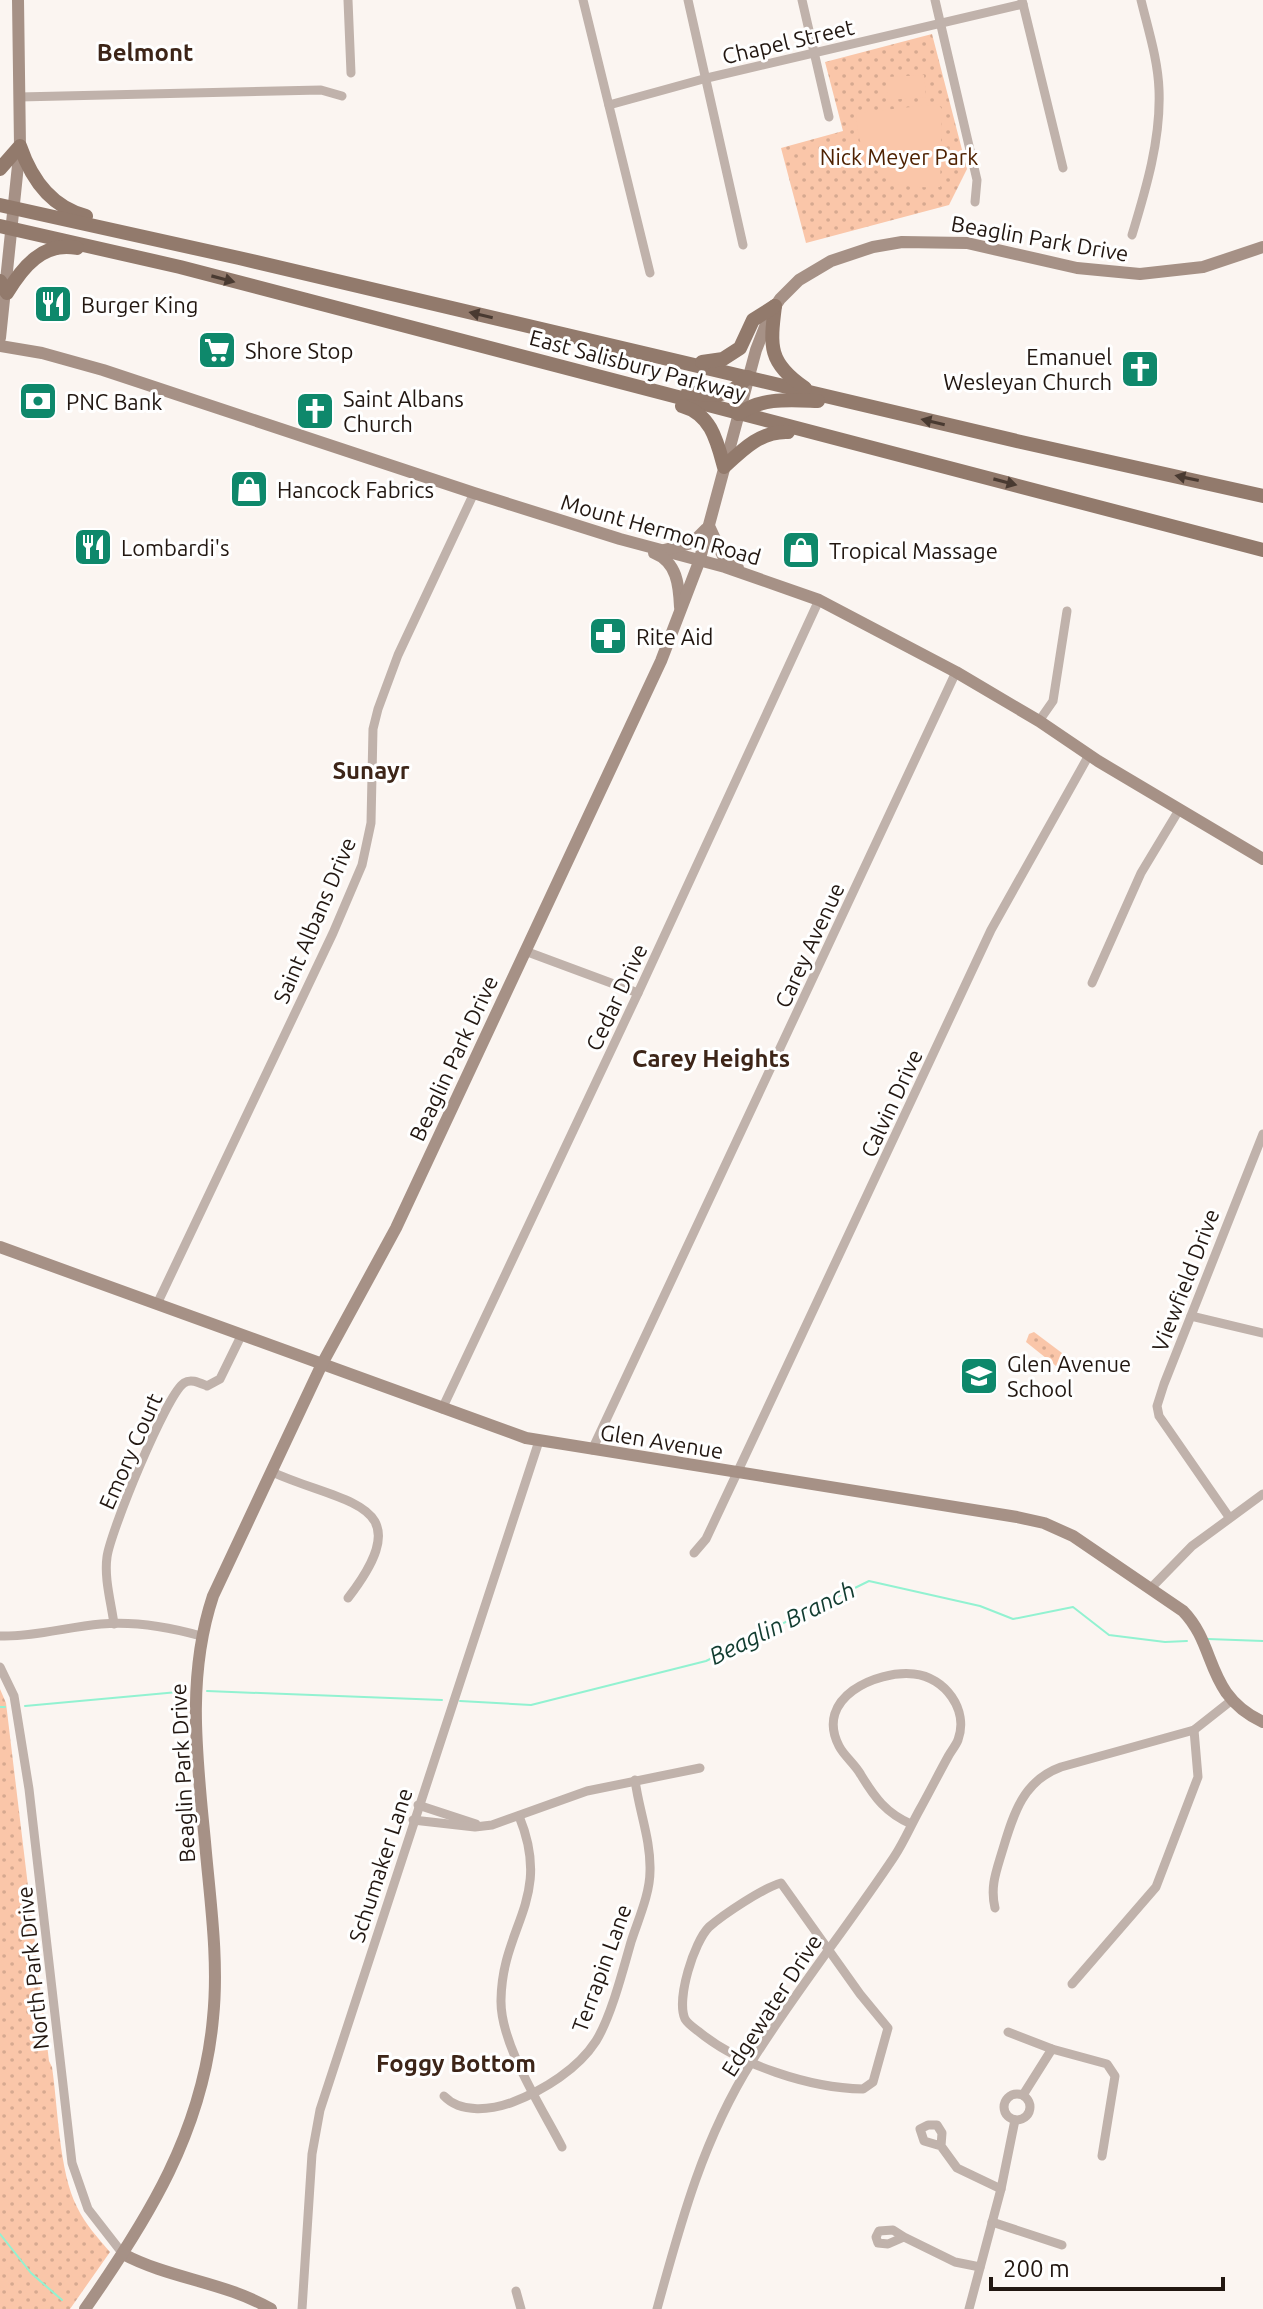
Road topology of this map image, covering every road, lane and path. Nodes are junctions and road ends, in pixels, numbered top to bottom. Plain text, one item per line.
1 (18, 0) edge
2 (348, 0) edge
3 (583, 0) edge
4 (688, 0) edge
5 (802, 0) edge
6 (935, 0) edge
7 (1141, 0) edge
8 (1023, 2) edge
9 (940, 22) junction
10 (816, 53) junction
11 (351, 73) dead end
12 (707, 78) junction
13 (342, 96) dead end
14 (19, 97) junction
15 (609, 105) junction
16 (829, 117) dead end
17 (20, 146) junction
18 (1063, 168) dead end
19 (0, 169) edge
20 (975, 202) dead end
21 (8, 207) edge
22 (6, 227) edge
23 (1132, 235) dead end
24 (743, 245) dead end
25 (1263, 247) edge
26 (212, 252) junction
27 (180, 267) junction
28 (650, 273) dead end
29 (3, 287) edge
30 (775, 306) junction
31 (0, 338) edge
32 (0, 346) edge
33 (682, 362) junction
34 (748, 377) junction
35 (613, 381) junction
36 (813, 393) junction
37 (851, 402) junction
38 (738, 414) junction
39 (847, 443) junction
40 (724, 467) junction
41 (474, 493) junction
42 (1263, 496) edge
43 (709, 526) junction
44 (617, 538) junction
45 (660, 550) junction
46 (1263, 550) edge
47 (699, 562) junction
48 (755, 577) junction
49 (819, 600) junction
50 (1067, 611) dead end
51 (680, 614) junction
52 (956, 672) junction
53 (1039, 721) junction
54 (1089, 755) junction
55 (1179, 810) junction
56 (1263, 859) edge
57 (525, 951) junction
58 (1092, 983) dead end
59 (638, 993) junction
60 (1263, 1134) edge
61 (0, 1247) edge
62 (157, 1304) junction
63 (1191, 1316) junction
64 (1263, 1333) edge
65 (242, 1334) junction
66 (322, 1364) junction
67 (442, 1409) junction
68 (539, 1441) junction
69 (592, 1450) junction
70 (272, 1472) junction
71 (737, 1473) junction
72 (1263, 1494) edge
73 (1229, 1517) junction
74 (694, 1553) dead end
75 (1151, 1588) junction
76 (348, 1598) dead end
77 (114, 1624) junction
78 (0, 1636) edge
79 (201, 1636) junction
80 (0, 1667) edge
81 (1232, 1700) junction
82 (1263, 1722) edge
83 (1194, 1730) junction
84 (700, 1768) dead end
85 (635, 1780) junction
86 (418, 1805) junction
87 (519, 1816) junction
88 (413, 1820) junction
89 (911, 1824) junction
90 (483, 1826) junction
91 (995, 1908) dead end
92 (828, 1947) junction
93 (1072, 1984) dead end
94 (1008, 2032) dead end
95 (1052, 2049) junction
96 (751, 2063) junction
97 (533, 2092) junction
98 (1023, 2095) junction
99 (444, 2096) dead end
100 (1015, 2120) junction
101 (941, 2146) dead end
102 (562, 2147) dead end
103 (1102, 2156) dead end
104 (1001, 2189) junction
105 (992, 2222) junction
106 (904, 2237) dead end
107 (1062, 2245) dead end
108 (123, 2254) junction
109 (980, 2267) junction
110 (516, 2291) dead end
111 (88, 2305) edge
112 (271, 2309) edge
113 (302, 2309) edge
114 (521, 2309) edge
115 (657, 2309) edge
116 (969, 2309) edge

1 - 14 main road
2 - 11 street
3 - 15 street
4 - 12 street
5 - 10 street
6 - 9 street
7 - 23 street
8 - 9 street, Chapel Street
8 - 18 street
9 - 10 street, Chapel Street
9 - 20 street
10 - 12 street, Chapel Street
10 - 16 street
12 - 15 street, Chapel Street
12 - 24 street
13 - 14 street
14 - 17 main road
15 - 28 street
17 - 19 main road
17 - 21 main road
17 - 26 main road
21 - 22 main road
21 - 26 main road, East Salisbury Parkway
22 - 27 main road, East Salisbury Parkway
22 - 29 main road
25 - 30 main road, Beaglin Park Drive
33 -> 26 main road, East Salisbury Parkway
27 - 29 main road
27 -> 35 main road, East Salisbury Parkway
29 - 31 main road
30 - 33 main road
30 - 34 main road, Beaglin Park Drive
30 - 36 main road
32 - 41 main road, Mount Hermon Road
33 - 34 main road, East Salisbury Parkway
34 - 35 main road
34 - 36 main road, East Salisbury Parkway
34 - 38 main road, Beaglin Park Drive
35 - 38 main road, East Salisbury Parkway
35 - 40 main road
36 - 37 main road, East Salisbury Parkway
37 - 38 main road
42 -> 37 main road, East Salisbury Parkway
38 - 39 main road, East Salisbury Parkway
38 - 40 main road, Beaglin Park Drive
39 - 40 main road
39 -> 46 main road, East Salisbury Parkway
40 - 43 main road, Beaglin Park Drive
41 - 44 main road, Mount Hermon Road
41 - 62 street, Saint Albans Drive
43 - 45 main road
43 - 47 main road, Beaglin Park Drive
43 - 48 main road
44 - 45 main road, Mount Hermon Road
44 - 51 main road
45 - 47 main road, Mount Hermon Road
47 - 48 main road, Mount Hermon Road
47 - 51 main road, Beaglin Park Drive
48 - 49 main road, Mount Hermon Road
49 - 52 main road, Mount Hermon Road
49 - 59 street, Cedar Drive
50 - 53 street
51 - 57 main road, Beaglin Park Drive
52 - 53 main road, Mount Hermon Road
52 - 69 street, Carey Avenue
53 - 54 main road, Mount Hermon Road
54 - 55 main road, Mount Hermon Road
54 - 71 street, Calvin Drive
55 - 56 main road, Mount Hermon Road
55 - 58 street
57 - 59 street
57 - 66 main road, Beaglin Park Drive
59 - 67 street, Cedar Drive
60 - 63 street, Viewfield Drive
61 - 62 main road, Glen Avenue
62 - 65 main road, Glen Avenue
63 - 64 street
63 - 73 street, Viewfield Drive
65 - 66 main road, Glen Avenue
65 - 77 street, Emory Court
66 - 67 main road, Glen Avenue
66 - 70 main road, Beaglin Park Drive
67 - 68 main road, Glen Avenue
68 - 69 main road, Glen Avenue
68 - 86 street, Schumaker Lane
69 - 71 main road, Glen Avenue
70 - 76 street
70 - 79 main road, Beaglin Park Drive
71 - 74 street, Calvin Drive
71 - 75 main road, Glen Avenue
72 - 73 street
73 - 75 street
75 - 81 main road, Glen Avenue
77 - 78 street
77 - 79 street
79 - 108 main road, Beaglin Park Drive
80 - 108 street, North Park Drive
81 - 82 main road, Glen Avenue
81 - 83 street
83 - 91 street
83 - 93 street
84 - 85 street
85 - 87 street
85 - 97 street, Terrapin Lane
86 - 88 street, Schumaker Lane
86 - 90 street
87 - 90 street
87 - 97 street
88 - 90 street
88 - 113 street, Schumaker Lane
89 - 89 street, Edgewater Drive
89 - 92 street, Edgewater Drive
92 - 96 street, Edgewater Drive
92 - 96 street
92 - 96 street
94 - 95 street
95 - 98 street
95 - 103 street
96 - 115 street, Edgewater Drive
97 - 99 street, Terrapin Lane
97 - 102 street
98 - 100 street
98 - 100 street
100 - 104 street
101 - 104 street
104 - 105 street
105 - 107 street
105 - 109 street
106 - 109 street
108 - 111 main road, Beaglin Park Drive
108 - 112 main road
109 - 116 street
110 - 114 street

